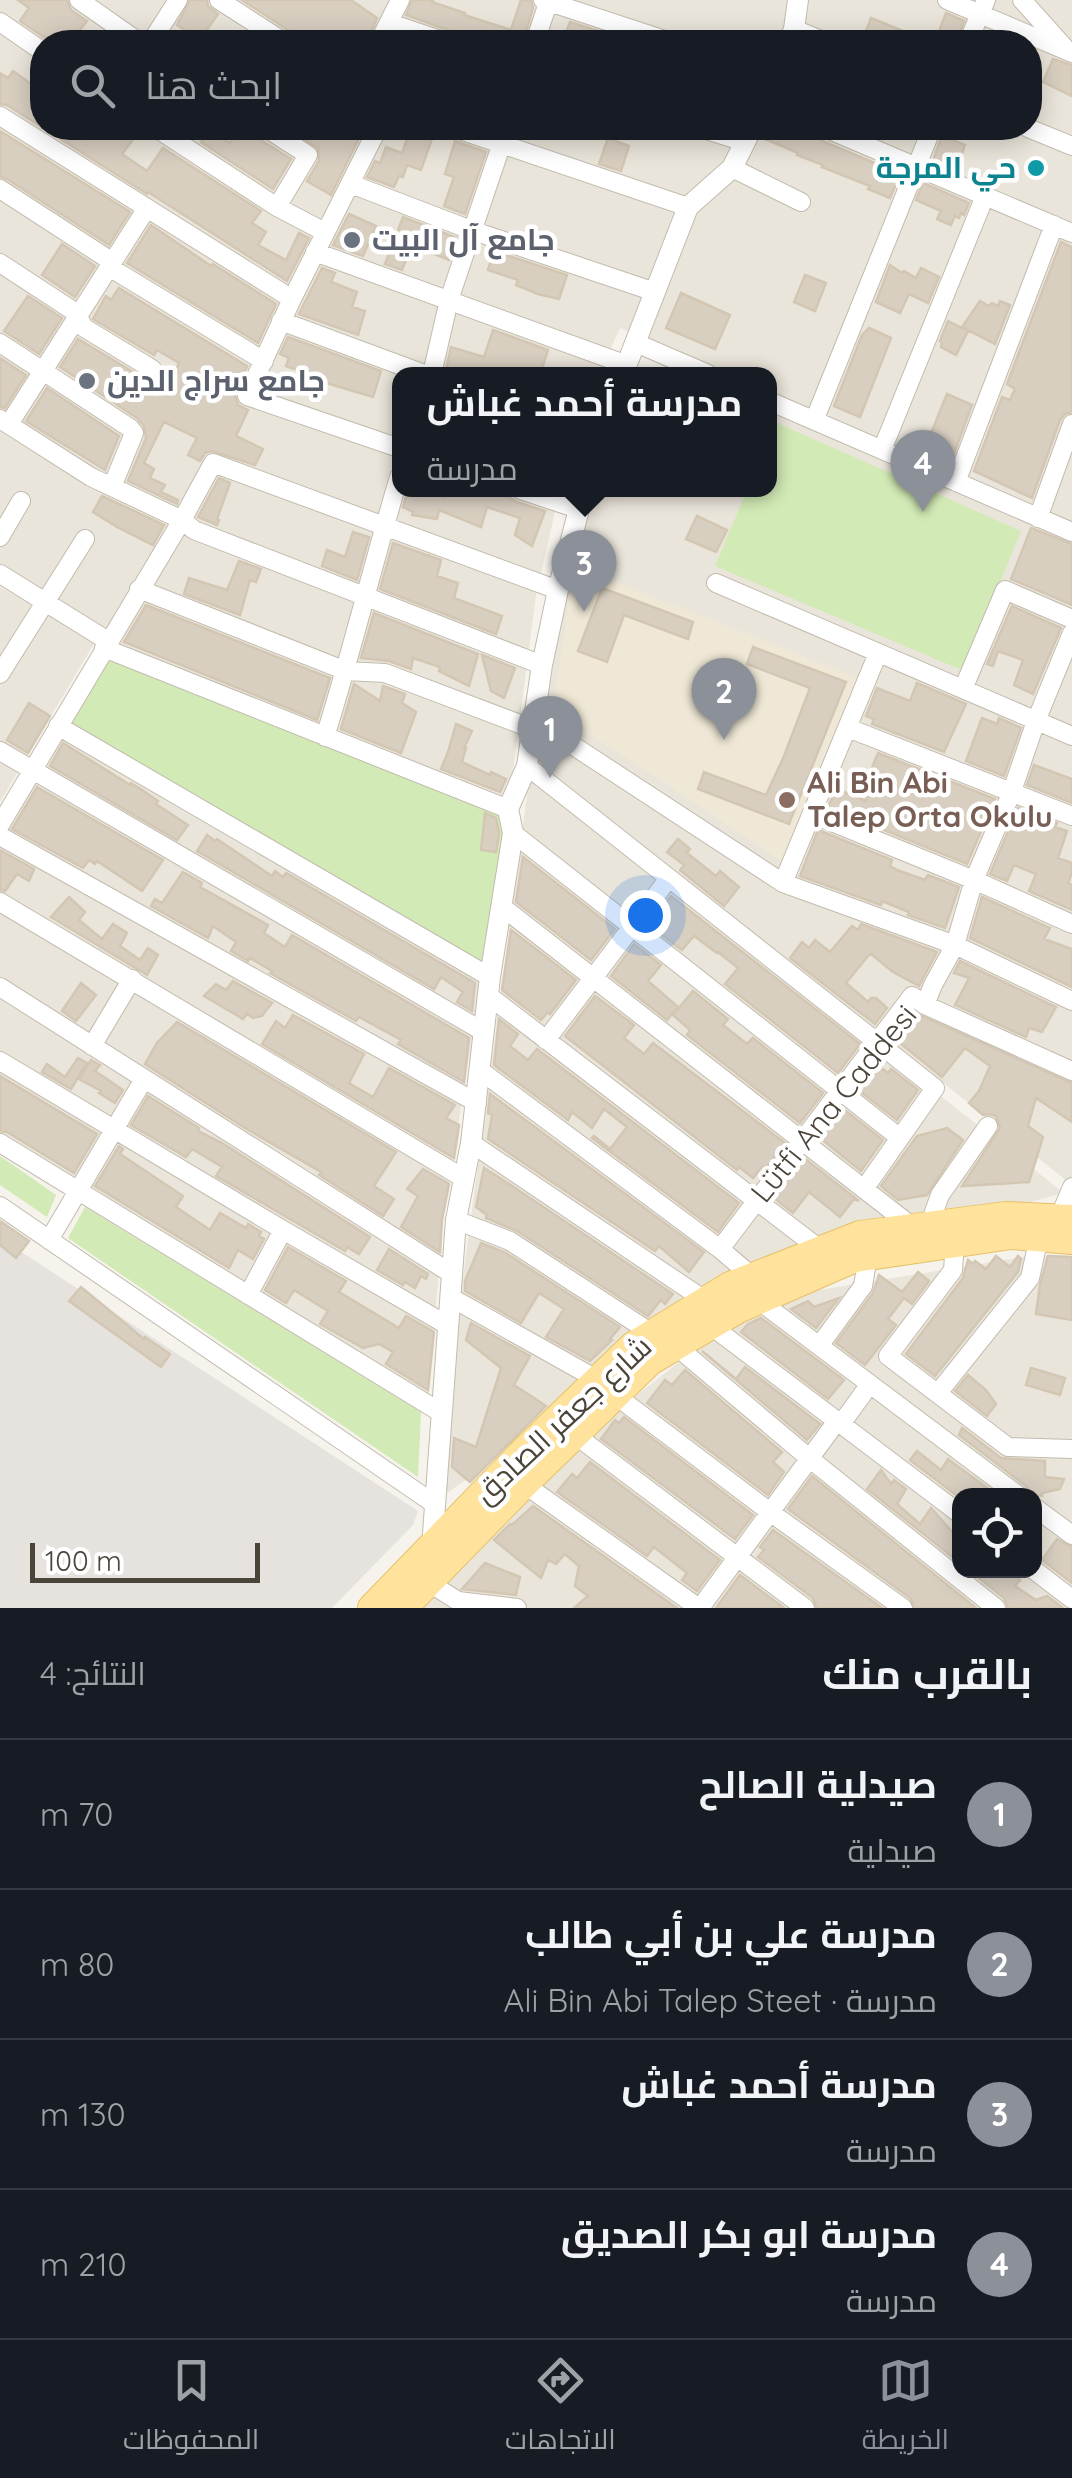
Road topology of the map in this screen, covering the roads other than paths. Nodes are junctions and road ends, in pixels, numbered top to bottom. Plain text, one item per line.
1 (79, 0) edge
2 (178, 0) edge
3 (220, 0) edge
4 (400, 0) edge
5 (798, 0) edge
6 (947, 0) edge
7 (1022, 0) edge
8 (547, 1) edge
9 (983, 7) edge
10 (0, 22) edge
11 (390, 22) junction
12 (122, 30) edge
13 (159, 30) edge
14 (266, 30) edge
15 (386, 30) edge
16 (412, 30) edge
17 (539, 30) edge
18 (635, 30) edge
19 (792, 30) edge
20 (973, 30) edge
21 (1026, 30) edge
22 (1042, 38) edge
23 (30, 43) edge
24 (1070, 53) edge
25 (0, 116) edge
26 (1042, 134) edge
27 (30, 135) edge
28 (38, 140) edge
29 (174, 140) edge
30 (284, 140) edge
31 (372, 140) edge
32 (503, 140) edge
33 (514, 140) edge
34 (746, 140) edge
35 (854, 140) edge
36 (927, 140) edge
37 (1072, 146) edge
38 (916, 166) junction
39 (732, 168) junction
40 (351, 184) junction
41 (2, 195) edge
42 (985, 196) junction
43 (801, 202) dead end
44 (276, 207) junction
45 (147, 208) junction
46 (688, 208) junction
47 (1054, 225) junction
48 (471, 230) junction
49 (325, 232) junction
50 (1072, 233) edge
51 (315, 252) junction
52 (111, 261) junction
53 (0, 263) edge
54 (654, 292) junction
55 (292, 299) junction
56 (449, 300) junction
57 (78, 314) junction
58 (282, 321) junction
59 (0, 343) edge
60 (636, 343) junction
61 (264, 361) junction
62 (405, 367) edge
63 (434, 367) edge
64 (617, 367) edge
65 (626, 367) edge
66 (692, 367) edge
67 (152, 369) dead end
68 (42, 370) junction
69 (777, 404) edge
70 (814, 420) junction
71 (5, 422) edge
72 (1072, 424) edge
73 (392, 446) edge
74 (882, 450) junction
75 (956, 482) junction
76 (112, 487) junction
77 (393, 497) edge
78 (581, 499) edge
79 (21, 501) dead end
80 (1038, 518) junction
81 (182, 520) junction
82 (384, 525) junction
83 (1072, 532) edge
84 (0, 537) edge
85 (85, 539) dead end
86 (0, 574) edge
87 (716, 582) dead end
88 (138, 589) junction
89 (558, 590) junction
90 (364, 594) junction
91 (45, 603) junction
92 (1072, 619) edge
93 (1072, 633) edge
94 (106, 645) junction
95 (878, 653) junction
96 (542, 665) junction
97 (346, 671) junction
98 (0, 674) edge
99 (962, 689) junction
100 (1036, 721) junction
101 (534, 724) junction
102 (58, 726) junction
103 (848, 728) junction
104 (1072, 736) edge
105 (325, 737) junction
106 (0, 751) edge
107 (527, 766) junction
108 (32, 770) junction
109 (1011, 794) junction
110 (508, 809) junction
111 (812, 814) junction
112 (1072, 816) edge
113 (0, 825) edge
114 (513, 833) junction
115 (0, 836) edge
116 (670, 878) junction
117 (974, 880) junction
118 (783, 883) junction
119 (0, 902) edge
120 (501, 906) junction
121 (1072, 924) edge
122 (632, 926) junction
123 (955, 944) junction
124 (593, 978) junction
125 (132, 979) junction
126 (490, 986) junction
127 (0, 988) edge
128 (1072, 1002) edge
129 (925, 1005) junction
130 (484, 1032) junction
131 (546, 1040) junction
132 (877, 1042) junction
133 (92, 1046) junction
134 (0, 1061) edge
135 (1072, 1070) edge
136 (481, 1071) junction
137 (144, 1078) junction
138 (840, 1091) junction
139 (477, 1103) junction
140 (988, 1126) dead end
141 (114, 1130) junction
142 (900, 1138) junction
143 (802, 1140) junction
144 (0, 1143) edge
145 (471, 1144) junction
146 (465, 1179) junction
147 (1072, 1187) edge
148 (864, 1189) junction
149 (76, 1191) junction
150 (756, 1201) junction
151 (0, 1206) edge
152 (456, 1220) junction
153 (922, 1227) junction
154 (1061, 1229) edge
155 (283, 1230) junction
156 (49, 1240) junction
157 (955, 1243) junction
158 (720, 1249) junction
159 (820, 1250) junction
160 (868, 1256) junction
161 (452, 1274) junction
162 (755, 1288) junction
163 (248, 1294) junction
164 (450, 1298) junction
165 (708, 1313) junction
166 (448, 1325) junction
167 (664, 1340) junction
168 (819, 1346) junction
169 (870, 1384) junction
170 (606, 1388) junction
171 (938, 1394) junction
172 (440, 1412) junction
173 (839, 1423) junction
174 (574, 1434) junction
175 (1072, 1449) edge
176 (809, 1458) junction
177 (524, 1484) junction
178 (1009, 1488) edge
179 (433, 1503) junction
180 (952, 1508) edge
181 (1042, 1510) edge
182 (770, 1512) junction
183 (1042, 1512) edge
184 (1072, 1515) edge
185 (1072, 1535) edge
186 (432, 1547) junction
187 (738, 1556) junction
188 (1042, 1576) edge
189 (428, 1582) junction
190 (1072, 1600) edge
191 (372, 1608) edge
192 (403, 1608) edge
193 (517, 1608) edge
194 (699, 1608) edge
195 (806, 1608) edge
196 (903, 1608) edge
197 (996, 1608) edge

1 - 12 street
2 - 13 street
3 - 14 street
4 - 11 street
5 - 19 street
6 - 9 street
7 - 24 street
8 - 17 street
8 - 18 street
9 - 20 street
9 - 21 street
10 - 23 street
11 - 15 street
11 - 16 street
22 - 24 street
25 - 27 street
26 - 37 street
28 - 45 street
29 - 44 street
30 - 44 street
31 - 40 street
32 - 48 street
33 - 46 street
34 - 39 street
35 - 38 street
36 - 38 street
38 - 42 street
38 - 70 street
39 - 43 street
39 - 46 street
40 - 48 street
40 - 49 street
41 - 52 street
42 - 47 street
42 - 74 street
44 - 49 street
45 - 52 street
45 - 55 street
46 - 54 street
47 - 50 street
47 - 75 street
48 - 54 street
48 - 56 street
49 - 51 street
51 - 55 street
51 - 56 street
52 - 57 street
52 - 61 street
53 - 57 street
54 - 60 street
55 - 58 street
56 - 63 street
56 - 64 street
57 - 67 street
57 - 68 street
58 - 61 street
58 - 62 street
59 - 68 street
60 - 65 street
60 - 66 street
61 - 73 street
68 - 71 street
68 - 76 street
69 - 70 street
70 - 74 street
71 - 76 street
72 - 80 street
74 - 75 street
75 - 80 street
76 - 81 street
77 - 82 street
78 - 89 street
79 - 84 street
80 - 83 street
81 - 82 street
81 - 88 street
81 - 90 street
82 - 89 street
82 - 90 street
85 - 91 street
86 - 91 street
87 - 95 street
88 - 94 street
88 - 97 street
89 - 96 street
90 - 96 street
90 - 97 street
91 - 94 street
91 - 98 street
92 - 99 street
93 - 100 street
94 - 102 street
94 - 105 street
95 - 99 street
95 - 103 street
96 - 101 street
97 - 101 street
97 - 105 street
99 - 100 street
100 - 104 street
100 - 109 street
101 - 107 street
101 - 118 street
102 - 108 street
102 - 126 street
103 - 109 street
103 - 111 street
105 - 110 street
106 - 108 street
107 - 110 street
107 - 116 street
108 - 113 street
108 - 130 street
109 - 112 street
109 - 117 street
110 - 114 street
111 - 117 street
111 - 118 street
114 - 120 street
114 - 122 street
115 - 139 street
116 - 122 street
116 - 132 street
117 - 121 street
117 - 123 street
118 - 123 street
119 - 125 street
120 - 124 street
120 - 126 street
122 - 124 street
122 - 138 street
123 - 128 street
123 - 129 street
124 - 131 street
124 - 143 street
125 - 133 street
125 - 146 street
126 - 130 street
126 - 131 street
127 - 133 street
129 - 132 street, Lütfi Ana Caddesi
129 - 135 street, Lütfi Ana Caddesi
130 - 136 street
131 - 150 street
132 - 138 street, Lütfi Ana Caddesi
132 - 142 street
133 - 137 street
134 - 141 street
136 - 139 street
136 - 158 street
137 - 141 street
137 - 161 street
138 - 142 street
138 - 143 street, Lütfi Ana Caddesi
139 - 145 street
140 - 153 street
141 - 149 street
141 - 155 street
142 - 148 street
143 - 148 street
143 - 150 street, Lütfi Ana Caddesi
144 - 149 street
145 - 146 street
145 - 165 street
146 - 152 street
147 - 154 street
148 - 153 street
149 - 156 street
149 - 163 street
150 - 158 street, Lütfi Ana Caddesi
150 - 159 street
151 - 156 street
152 - 161 street
152 - 167 street
153 - 154 main road, شارع جعفر الصادق
153 - 159 main road, شارع جعفر الصادق
154 - 157 main road, شارع جعفر الصادق
154 - 171 street
155 - 163 street
155 - 166 street
156 - 179 street
157 - 160 main road, شارع جعفر الصادق
157 - 171 street
158 - 162 street
159 - 162 main road, شارع جعفر الصادق
160 - 162 main road, شارع جعفر الصادق
160 - 168 street
161 - 164 street
162 - 165 main road, شارع جعفر الصادق
162 - 168 street
163 - 172 street
164 - 166 street
164 - 170 street
165 - 167 main road, شارع جعفر الصادق
165 - 173 street
166 - 172 street
167 - 170 main road, شارع جعفر الصادق
167 - 176 street
168 - 169 street
169 - 173 street
169 - 178 street
170 - 174 main road, شارع جعفر الصادق
170 - 182 street
170 - 186 main road, شارع جعفر الصادق
171 - 175 street
172 - 179 street
173 - 176 street
173 - 180 street
174 - 177 main road, شارع جعفر الصادق
174 - 187 street
176 - 182 street
176 - 197 street
177 - 189 main road, شارع جعفر الصادق
177 - 194 street
179 - 186 street
181 - 184 street
182 - 187 street
182 - 196 street
183 - 185 street
186 - 191 main road, شارع جعفر الصادق
187 - 194 street
187 - 195 street
188 - 190 street
189 - 192 main road, شارع جعفر الصادق
189 - 193 street

